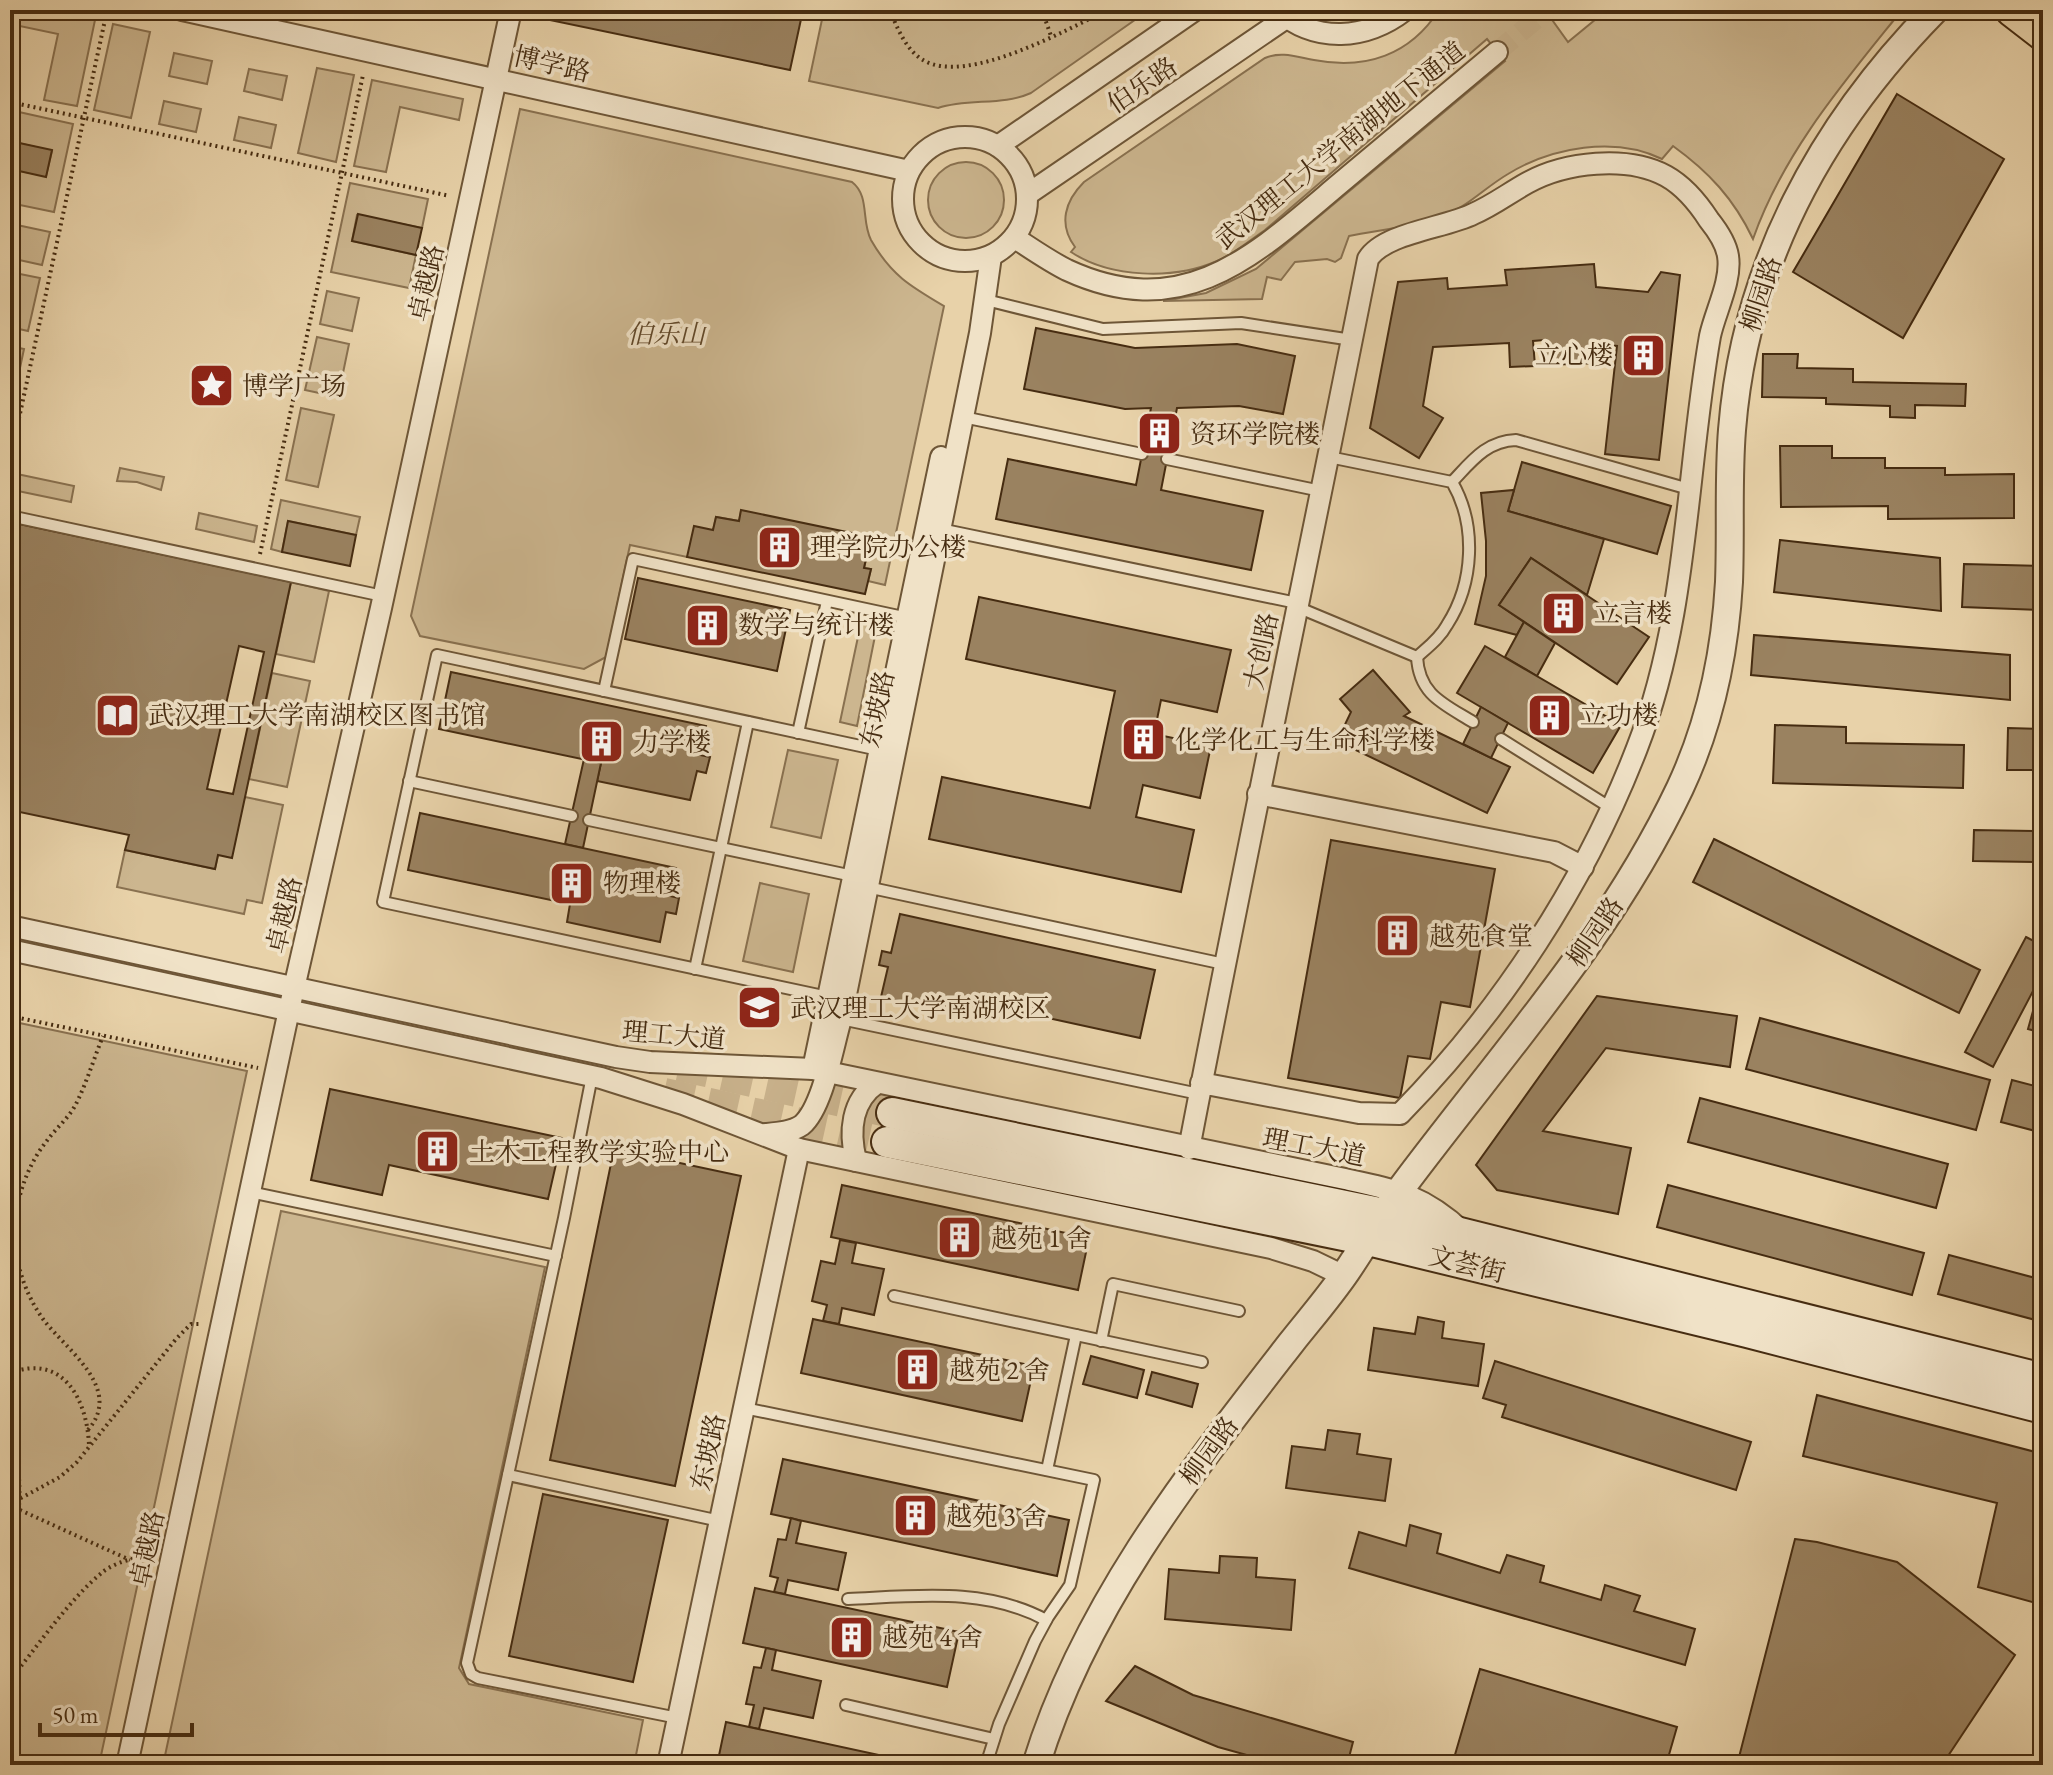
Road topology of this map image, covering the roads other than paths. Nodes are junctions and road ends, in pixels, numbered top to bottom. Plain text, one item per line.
1 (182, 10) edge
2 (511, 10) edge
3 (1195, 10) edge
4 (1405, 10) edge
5 (1935, 10) edge
6 (2012, 10) edge
7 (1281, 14) edge
8 (2043, 34) edge
9 (1497, 52) tunnel mouth
10 (498, 78) junction
11 (998, 146) junction
12 (909, 171) junction
13 (1028, 194) junction
14 (1015, 238) junction
15 (984, 258) junction
16 (986, 300) junction
17 (1352, 340) junction
18 (963, 417) junction
19 (1142, 454) dead end
20 (1329, 457) junction
21 (1167, 459) dead end
22 (1452, 482) junction
23 (1689, 489) junction
24 (1322, 492) junction
25 (10, 516) edge
26 (934, 527) junction
27 (383, 596) junction
28 (827, 601) junction
29 (1297, 605) junction
30 (908, 618) junction
31 (1417, 657) junction
32 (604, 691) junction
33 (748, 722) junction
34 (1473, 722) dead end
35 (798, 733) junction
36 (1501, 739) dead end
37 (879, 750) junction
38 (409, 781) junction
39 (1258, 794) junction
40 (1611, 808) junction
41 (572, 816) dead end
42 (589, 820) dead end
43 (721, 848) junction
44 (1583, 867) junction
45 (860, 882) junction
46 (10, 926) edge
47 (10, 950) edge
48 (1224, 964) junction
49 (695, 969) junction
50 (294, 988) junction
51 (828, 997) junction
52 (289, 1010) junction
53 (841, 1019) junction
54 (819, 1070) junction
55 (592, 1076) junction
56 (877, 1083) junction
57 (1200, 1088) junction
58 (762, 1134) junction
59 (799, 1149) junction
60 (1189, 1149) junction
61 (856, 1161) junction
62 (250, 1192) junction
63 (1392, 1202) junction
64 (1368, 1240) junction
65 (556, 1256) junction
66 (1344, 1276) junction
67 (894, 1296) dead end
68 (1239, 1311) dead end
69 (1076, 1335) junction
70 (1101, 1341) junction
71 (1202, 1362) dead end
72 (2043, 1379) edge
73 (744, 1408) junction
74 (2043, 1408) edge
75 (1047, 1470) junction
76 (508, 1475) junction
77 (720, 1521) junction
78 (848, 1599) dead end
79 (1046, 1620) junction
80 (846, 1705) dead end
81 (678, 1718) junction
82 (994, 1739) junction
83 (127, 1765) edge
84 (668, 1765) edge
85 (986, 1765) edge
86 (1036, 1765) edge

1 - 10 street, 博学路
2 - 10 street, 卓越路
3 - 11 street, 伯乐路
4 - 7 street
5 - 63 street, 柳园路
6 - 8 main road
7 - 13 street, 伯乐路
9 - 14 street, 武汉理工大学南湖地下通道
10 - 12 street, 博学路
10 - 27 street, 卓越路
11 - 12 street
11 - 13 street
12 - 15 street
13 - 14 street
14 - 15 street
15 - 16 street, 东坡路
15 - 26 street, 东坡路
16 - 17 lane
16 - 18 street, 东坡路
17 - 20 street, 大创路
17 - 23 street, 大创路
18 - 19 lane
18 - 26 street, 东坡路
20 - 22 lane
20 - 24 street, 大创路
21 - 24 lane
22 - 23 lane
22 - 31 lane
23 - 40 street
24 - 29 street, 大创路
25 - 27 lane
26 - 29 lane
26 - 30 street, 东坡路
26 - 45 street, 东坡路
27 - 50 street, 卓越路
28 - 30 lane
28 - 32 lane
28 - 35 lane
29 - 31 lane
29 - 39 street, 大创路
30 - 37 street, 东坡路
31 - 34 lane
32 - 33 lane
32 - 38 lane
33 - 35 lane
33 - 43 lane
35 - 37 lane
36 - 40 lane
37 - 45 street, 东坡路
38 - 41 lane
38 - 49 lane
39 - 44 street
39 - 48 street, 大创路
40 - 44 street
42 - 43 lane
43 - 45 lane
43 - 49 lane
44 - 57 street
45 - 48 lane
45 - 51 street, 东坡路
45 - 53 street, 东坡路
46 - 50 street, 理工大道
47 - 52 street, 理工大道
48 - 57 street, 大创路
49 - 51 lane
50 - 52 street, 卓越路
50 - 54 street, 理工大道
51 - 54 street, 东坡路
52 - 55 street, 理工大道
52 - 62 street, 卓越路
53 - 54 street, 东坡路
53 - 57 lane
54 - 56 street, 理工大道
54 - 58 street, 东坡路
55 - 58 street, 理工大道
55 - 65 lane
56 - 60 street, 理工大道
56 - 61 street
57 - 60 street, 大创路
58 - 59 street, 理工大道
59 - 61 street, 理工大道
59 - 73 street, 东坡路
60 - 63 street, 理工大道
61 - 66 street, 理工大道
62 - 65 lane
62 - 83 street, 卓越路
63 - 64 street, 柳园路
63 - 64 main road, 文荟街
63 - 72 main road, 文荟街
64 - 66 street, 柳园路
64 - 74 main road, 文荟街
65 - 76 lane
66 - 86 street, 柳园路
67 - 69 lane
68 - 70 lane
69 - 70 lane
69 - 75 lane
70 - 71 lane
73 - 75 lane
73 - 77 street, 东坡路
75 - 79 lane
76 - 77 lane
76 - 81 lane
77 - 81 street, 东坡路
78 - 79 lane
79 - 82 lane
80 - 82 lane
81 - 84 street, 东坡路
82 - 85 lane

